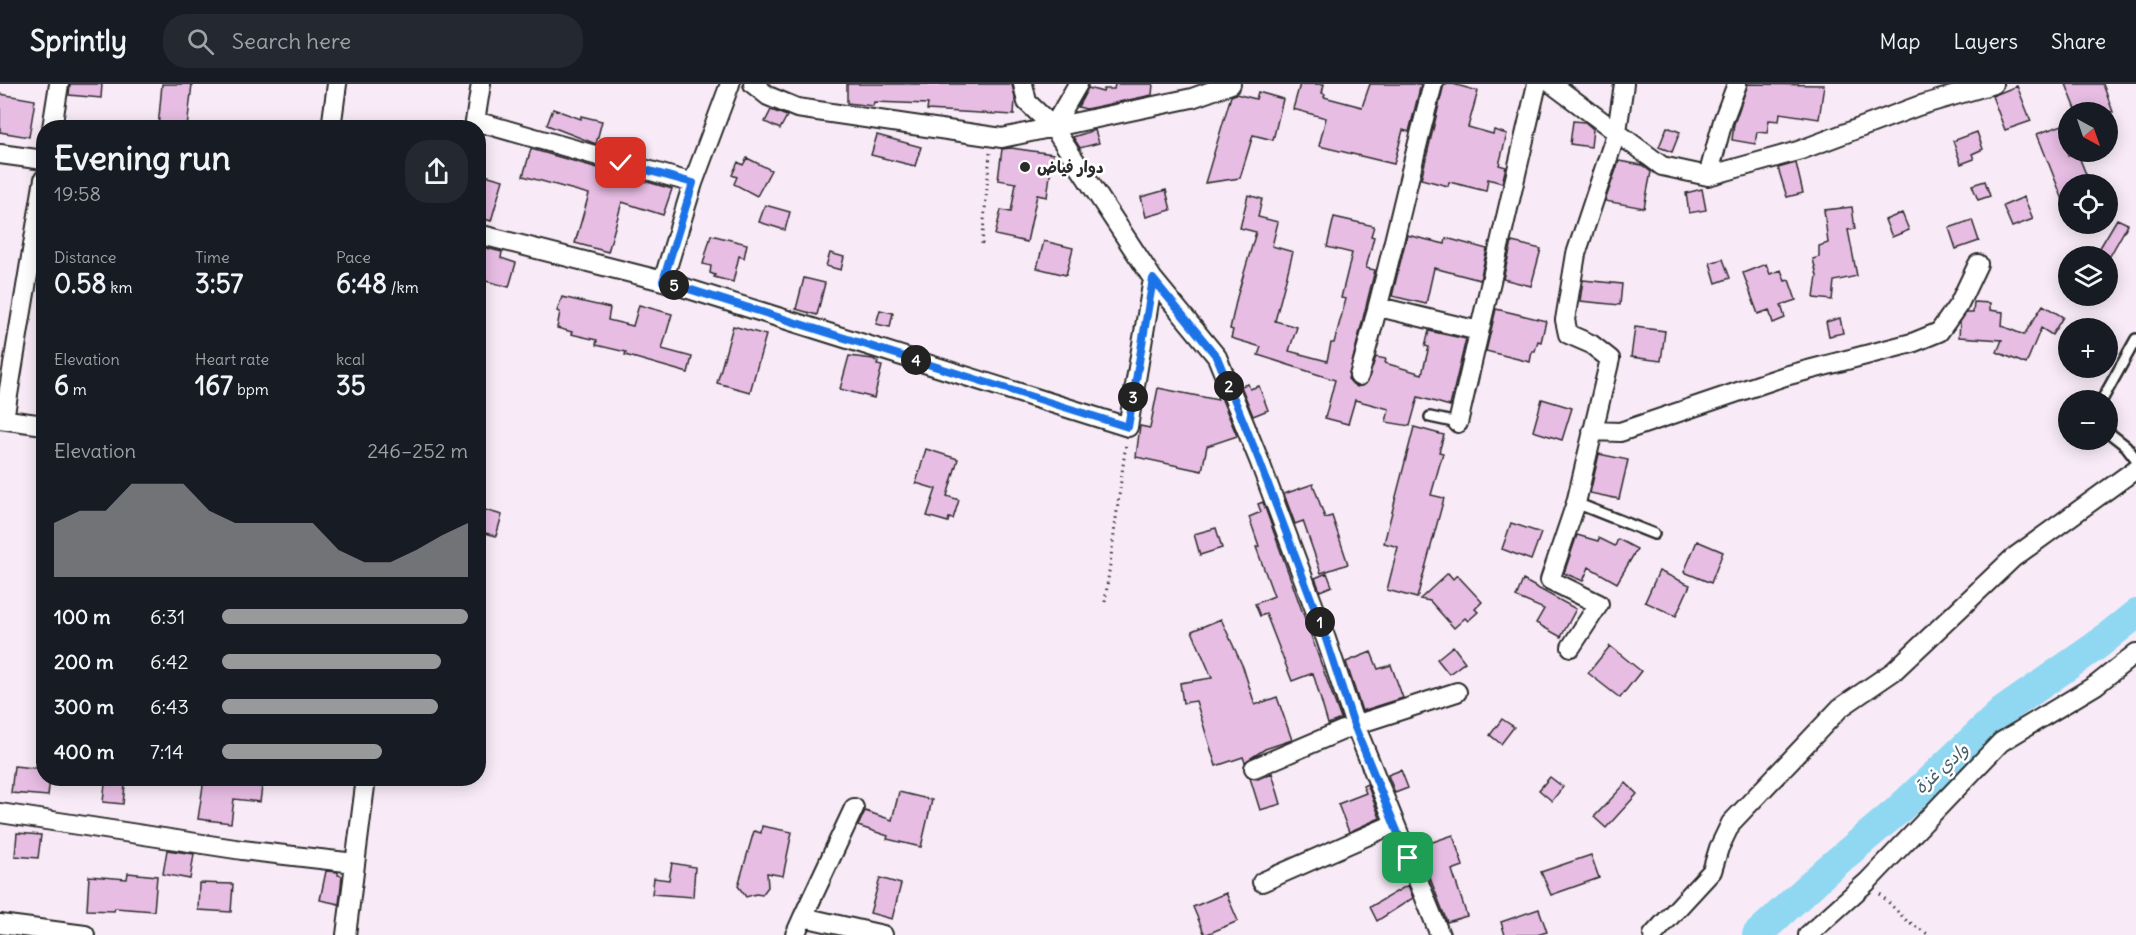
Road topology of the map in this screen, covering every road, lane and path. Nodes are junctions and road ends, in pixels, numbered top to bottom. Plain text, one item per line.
1 (59, 84) edge
2 (337, 84) edge
3 (481, 84) edge
4 (730, 84) edge
5 (753, 84) edge
6 (1023, 84) edge
7 (1078, 84) edge
8 (1230, 84) edge
9 (1433, 84) edge
10 (1537, 84) edge
11 (1552, 84) edge
12 (1624, 84) edge
13 (1737, 84) edge
14 (1993, 84) edge
15 (53, 120) edge
16 (332, 120) edge
17 (476, 120) edge
18 (486, 127) edge
19 (1053, 127) junction
20 (1617, 131) junction
21 (990, 136) junction
22 (0, 154) edge
23 (36, 159) edge
24 (1708, 176) junction
25 (693, 183) junction
26 (36, 225) edge
27 (486, 236) edge
28 (982, 244) dead end
29 (1978, 264) dead end
30 (1153, 279) junction
31 (663, 281) junction
32 (1379, 307) junction
33 (1479, 332) junction
34 (2136, 339) edge
35 (1359, 375) dead end
36 (2108, 390) edge
37 (1430, 417) dead end
38 (2, 419) edge
39 (1458, 423) joint
40 (36, 424) edge
41 (1128, 427) junction
42 (1592, 431) junction
43 (2118, 440) edge
44 (2136, 459) edge
45 (2136, 469) edge
46 (1576, 503) junction
47 (1654, 534) dead end
48 (1105, 602) dead end
49 (1571, 647) dead end
50 (2136, 653) edge
51 (1457, 692) dead end
52 (1354, 725) junction
53 (1254, 768) dead end
54 (365, 786) edge
55 (854, 808) dead end
56 (0, 813) edge
57 (1395, 824) junction
58 (355, 863) junction
59 (1262, 882) dead end
60 (1868, 882) junction
61 (803, 917) junction
62 (0, 924) edge
63 (85, 935) edge
64 (346, 935) edge
65 (795, 935) edge
66 (883, 935) edge
67 (1440, 935) edge
68 (1653, 935) edge
69 (1808, 935) edge
70 (1929, 935) edge

1 - 15 street
2 - 16 street
3 - 17 street
4 - 25 street
5 - 21 street
6 - 19 street
7 - 19 street
8 - 19 street
9 - 32 street
10 - 33 street
11 - 20 street
12 - 20 street
13 - 24 street
14 - 24 street
18 - 25 street
19 - 21 street
19 - 30 street
20 - 24 street
20 - 42 street
21 - 28 path
22 - 23 street
25 - 31 street
26 - 38 street
27 - 31 street
29 - 42 street
30 - 41 street
30 - 52 street
31 - 41 street
32 - 33 street
32 - 35 street
33 - 39 street
34 - 36 lane
37 - 39 lane
38 - 40 street
41 - 48 path
42 - 46 street
43 - 44 lane
45 - 68 street
46 - 47 lane
46 - 49 street
50 - 60 street
51 - 52 street
52 - 53 street
52 - 57 street
54 - 58 street
55 - 61 street
56 - 58 street
57 - 59 street
57 - 67 street
58 - 64 street
60 - 69 street
60 - 70 path
61 - 65 street
61 - 66 street
62 - 63 street

